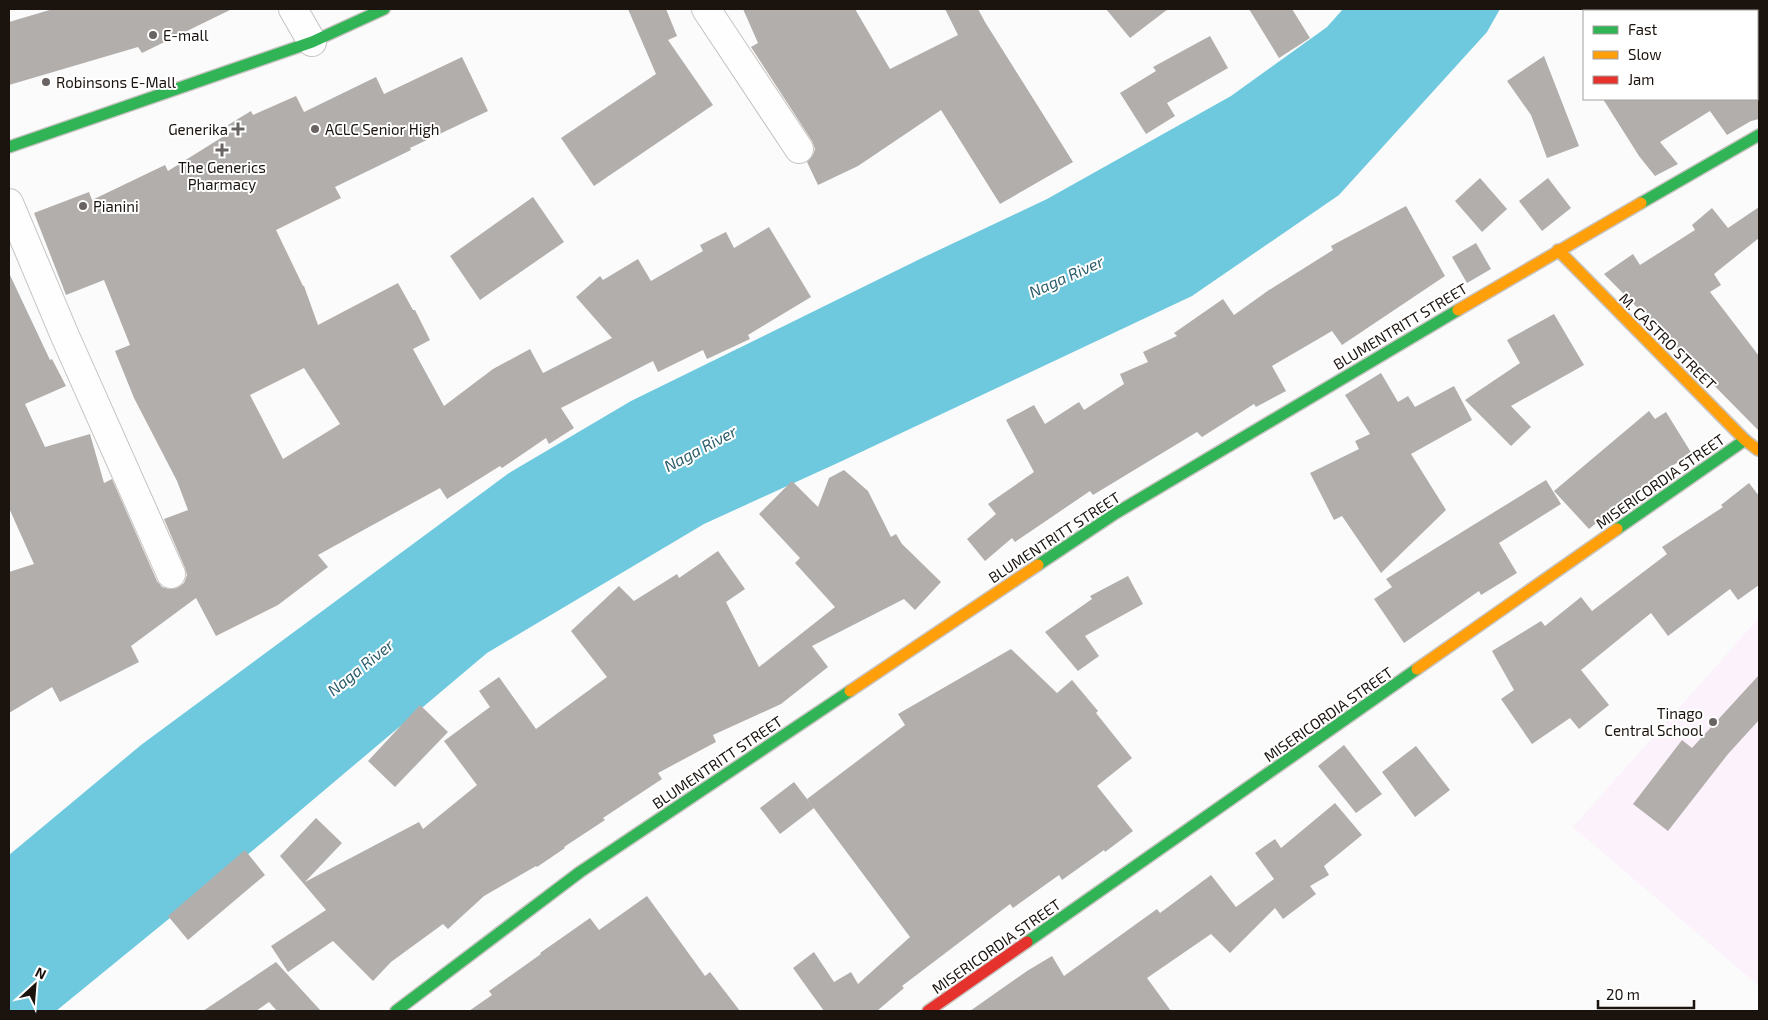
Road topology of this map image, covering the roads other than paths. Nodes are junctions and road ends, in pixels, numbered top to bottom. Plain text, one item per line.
1 (293, 9) edge
2 (384, 9) edge
3 (706, 9) edge
4 (312, 42) junction
5 (1759, 135) edge
6 (9, 146) edge
7 (800, 149) dead end
8 (9, 203) edge
9 (1558, 250) junction
10 (1744, 440) junction
11 (1759, 451) edge
12 (171, 574) dead end
13 (396, 1011) edge
14 (928, 1011) edge

1 - 4 street
2 - 4 main road
3 - 7 street
4 - 6 main road
5 - 9 main road, BLUMENTRITT STREET
8 - 12 street
9 - 10 main road, M. CASTRO STREET
9 - 13 main road, BLUMENTRITT STREET
10 - 11 main road, M. CASTRO STREET
10 - 14 main road, MISERICORDIA STREET

